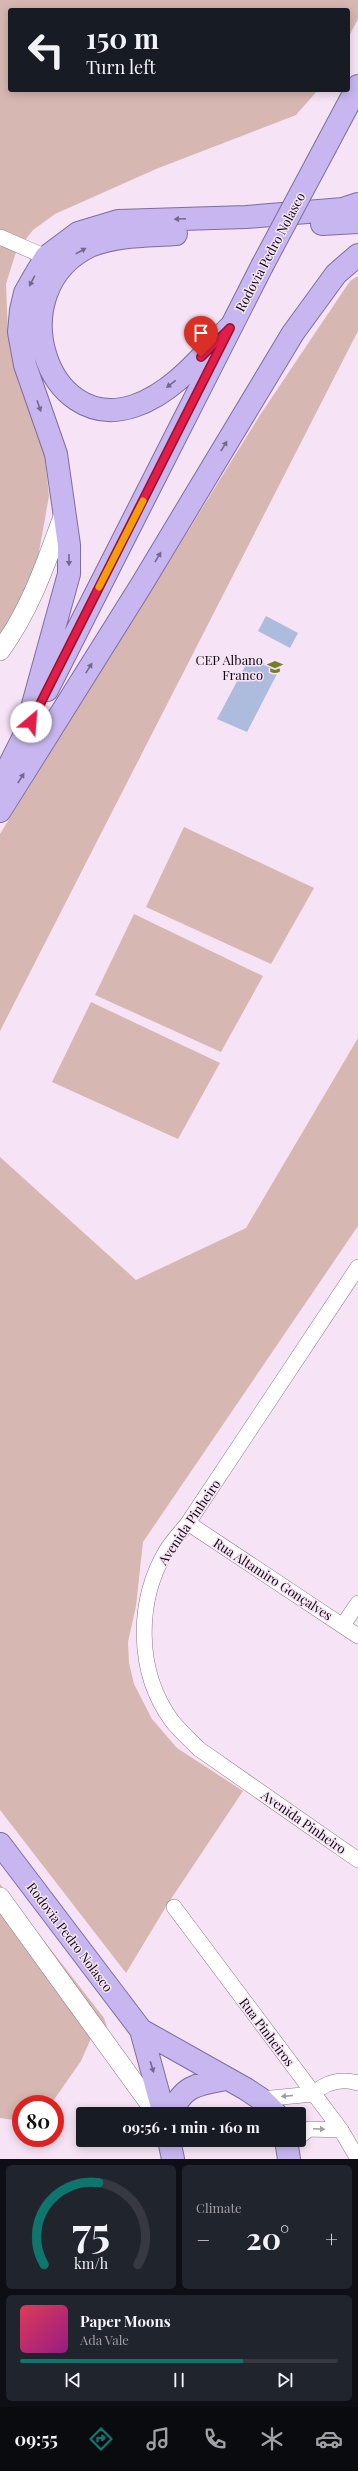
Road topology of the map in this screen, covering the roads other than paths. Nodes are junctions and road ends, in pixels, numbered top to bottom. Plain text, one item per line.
1 (358, 86) edge
2 (358, 204) edge
3 (358, 222) edge
4 (0, 237) edge
5 (358, 255) edge
6 (46, 257) junction
7 (230, 328) junction
8 (65, 511) junction
9 (0, 651) edge
10 (24, 737) junction
11 (0, 784) edge
12 (0, 811) edge
13 (358, 1267) edge
14 (188, 1522) junction
15 (358, 1603) edge
16 (343, 1625) junction
17 (358, 1636) edge
18 (0, 1844) edge
19 (358, 1860) edge
20 (0, 1896) edge
21 (174, 1906) dead end
22 (141, 2030) junction
23 (226, 2079) junction
24 (358, 2083) edge
25 (313, 2094) junction
26 (261, 2099) junction
27 (152, 2107) edge
28 (162, 2107) edge
29 (174, 2107) edge
30 (269, 2107) edge
31 (341, 2130) junction
32 (306, 2132) edge
33 (170, 2147) edge
34 (173, 2159) edge
35 (358, 2159) edge

1 - 7 highway, Rodovia Pedro Nolasco, bridge
2 -> 6 highway
7 -> 3 highway
4 - 6 street
12 -> 5 highway
6 -> 8 highway
7 - 10 highway, Rodovia Pedro Nolasco
8 - 9 street
8 -> 10 highway
10 - 11 highway, Rodovia Pedro Nolasco
13 - 14 street, Avenida Pinheiro
14 - 16 street, Rua Altamiro Gonçalves
14 - 19 street, Avenida Pinheiro
15 - 16 street
16 - 17 street, Rua Altamiro Gonçalves
18 - 22 highway, Rodovia Pedro Nolasco
20 - 27 street
21 - 25 street, Rua Pinheiros
22 - 23 highway, Rodovia Pedro Nolasco
22 -> 28 highway, Rodovia Pedro Nolasco
23 - 26 highway, Rodovia Pedro Nolasco
23 - 29 highway
24 - 25 street
25 -> 26 street
25 - 31 street, Rua Pinheiros
26 - 30 highway, Rodovia Pedro Nolasco
32 -> 31 street
31 - 35 street, Rua Pinheiros
33 - 34 highway

